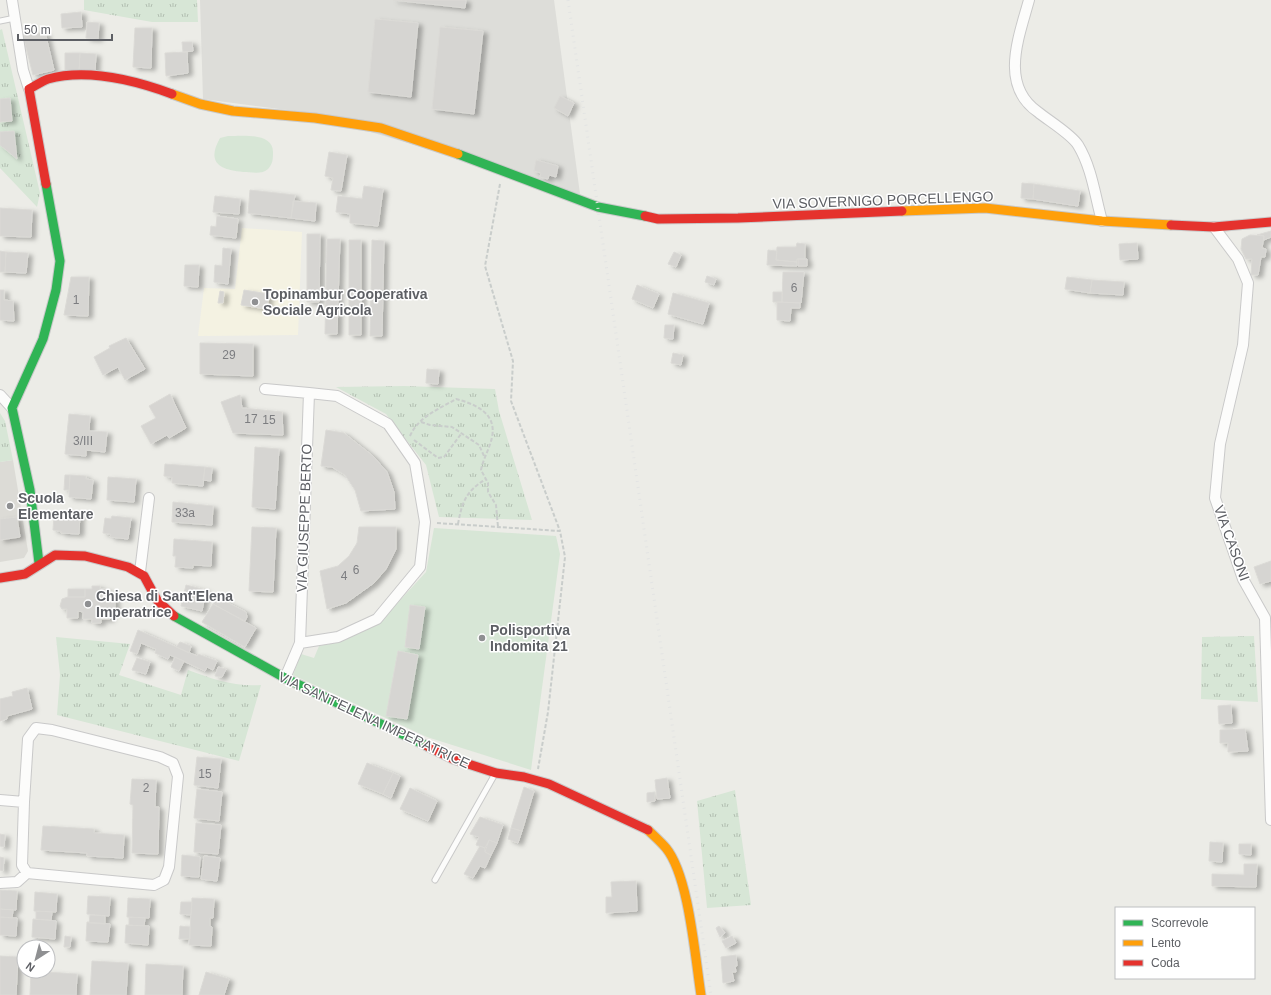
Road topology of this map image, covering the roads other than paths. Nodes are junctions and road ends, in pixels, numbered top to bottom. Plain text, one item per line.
1 (12, 0) edge
2 (1030, 0) edge
3 (15, 18) junction
4 (0, 21) edge
5 (29, 89) junction
6 (1102, 221) junction
7 (1271, 222) edge
8 (1214, 227) junction
9 (265, 389) dead end
10 (308, 393) junction
11 (0, 395) edge
12 (12, 408) junction
13 (149, 498) dead end
14 (39, 563) junction
15 (140, 572) junction
16 (0, 578) edge
17 (1268, 618) edge
18 (300, 643) junction
19 (285, 678) junction
20 (496, 774) junction
21 (0, 800) edge
22 (24, 802) junction
23 (1271, 820) edge
24 (27, 873) junction
25 (435, 880) dead end
26 (4, 883) edge
27 (701, 995) edge

1 - 3 street
2 - 6 street
3 - 4 lane
3 - 5 street
5 - 6 street, VIA SOVERNIGO PORCELLENGO
5 - 12 street
6 - 8 street, VIA SOVERNIGO PORCELLENGO
7 - 8 street, VIA SOVERNIGO PORCELLENGO
8 - 17 street, VIA CASONI
9 - 10 street
10 - 18 street, VIA GIUSEPPE BERTO
10 - 18 street
11 - 12 street
12 - 14 street
13 - 15 street
14 - 15 street
14 - 16 street
15 - 19 street, VIA SANT'ELENA IMPERATRICE
17 - 23 street, VIA CASONI
18 - 19 street, VIA GIUSEPPE BERTO
19 - 20 street, VIA SANT'ELENA IMPERATRICE
20 - 25 lane
20 - 27 street, VIA SANT'ELENA IMPERATRICE
21 - 22 street
22 - 24 street
22 - 24 street
24 - 26 street

